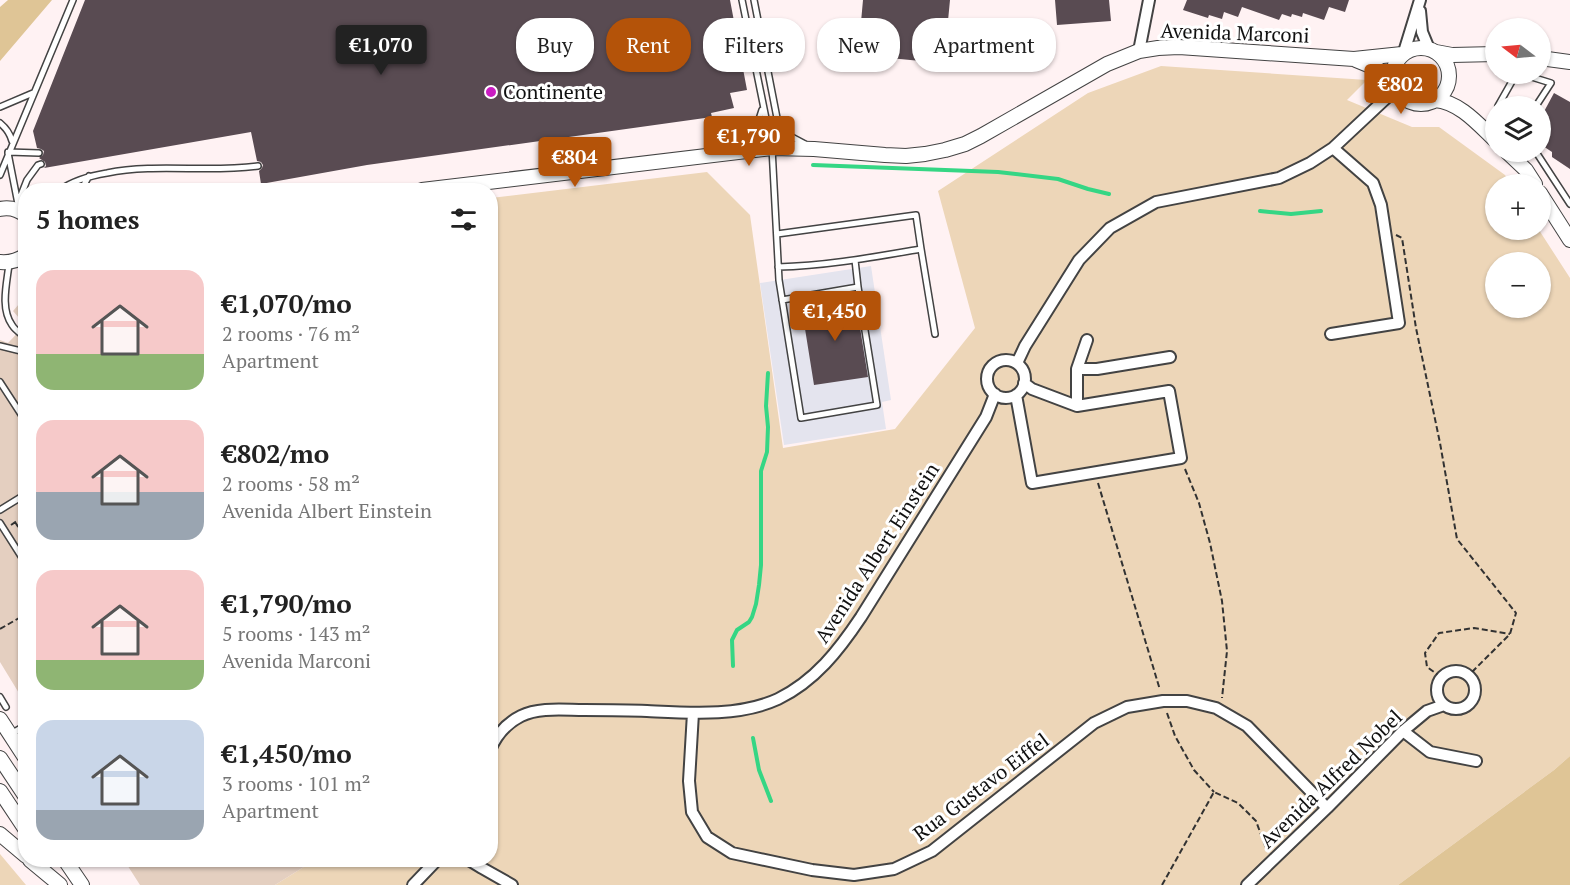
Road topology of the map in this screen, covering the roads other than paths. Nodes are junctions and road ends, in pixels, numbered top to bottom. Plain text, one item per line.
1 (73, 0) edge
2 (742, 0) edge
3 (754, 0) edge
4 (1149, 0) edge
5 (1419, 2) edge
6 (1432, 50) junction
7 (1139, 51) junction
8 (1403, 53) junction
9 (1485, 54) edge
10 (1354, 59) junction
11 (1551, 59) edge
12 (1570, 62) edge
13 (1394, 84) junction
14 (33, 93) junction
15 (1504, 96) edge
16 (1543, 96) edge
17 (1435, 100) junction
18 (0, 107) edge
19 (763, 108) junction
20 (0, 123) edge
21 (778, 123) junction
22 (1485, 131) edge
23 (13, 142) junction
24 (772, 148) junction
25 (1333, 148) junction
26 (814, 149) junction
27 (8, 152) junction
28 (39, 153) dead end
29 (724, 154) junction
30 (1518, 162) edge
31 (1543, 162) edge
32 (41, 164) dead end
33 (258, 166) dead end
34 (1529, 174) edge
35 (0, 175) edge
36 (89, 176) junction
37 (26, 183) edge
38 (72, 183) edge
39 (85, 183) edge
40 (481, 183) edge
41 (18, 197) edge
42 (1570, 204) edge
43 (0, 209) edge
44 (18, 209) edge
45 (1551, 210) edge
46 (777, 234) junction
47 (1570, 240) edge
48 (921, 249) junction
49 (855, 260) junction
50 (5, 262) edge
51 (778, 267) junction
52 (858, 287) junction
53 (782, 300) junction
54 (18, 331) edge
55 (935, 334) dead end
56 (1331, 334) dead end
57 (1088, 340) dead end
58 (0, 346) edge
59 (18, 348) edge
60 (1170, 357) dead end
61 (1017, 363) junction
62 (1077, 369) junction
63 (0, 382) edge
64 (1024, 383) junction
65 (995, 394) junction
66 (1016, 395) junction
67 (1077, 406) junction
68 (18, 410) edge
69 (18, 499) edge
70 (0, 510) edge
71 (0, 524) edge
72 (18, 552) edge
73 (0, 697) edge
74 (1444, 705) junction
75 (3, 713) edge
76 (693, 713) junction
77 (18, 730) edge
78 (1403, 731) junction
79 (10, 735) junction
80 (498, 738) edge
81 (18, 747) edge
82 (0, 758) edge
83 (1476, 760) dead end
84 (18, 785) edge
85 (0, 791) edge
86 (1327, 808) junction
87 (18, 818) edge
88 (0, 834) edge
89 (18, 835) edge
90 (18, 849) edge
91 (38, 867) edge
92 (48, 867) edge
93 (70, 867) edge
94 (430, 867) edge
95 (480, 867) edge
96 (60, 885) edge
97 (82, 885) edge
98 (413, 885) edge
99 (512, 885) edge
100 (1247, 885) edge

1 - 14 lane
2 - 19 lane
3 - 21 lane
4 - 7 street
5 - 6 street
5 - 8 street
6 - 8 street
6 - 9 street
6 - 17 street
7 - 10 street, Avenida Marconi
7 - 26 street, Avenida Marconi
8 - 10 street, Avenida Marconi
8 - 13 street
10 - 13 street, Avenida Marconi
11 - 12 street
13 - 17 street
13 - 25 street
14 - 18 lane
14 - 23 lane
15 - 16 lane
17 - 22 street
19 - 24 lane
19 - 29 lane
20 - 23 lane
21 - 24 lane
21 - 26 lane
23 - 27 lane
24 - 26 street, Avenida Marconi
24 - 29 street, Avenida Marconi
24 - 46 lane
25 - 56 street
25 - 61 street
27 - 28 lane
27 - 35 lane
27 - 41 lane
29 - 40 street, Avenida Marconi
30 - 34 street
31 - 42 lane
32 - 37 lane
33 - 36 lane
36 - 38 lane
36 - 39 lane
43 - 44 street
45 - 47 street
46 - 48 lane
46 - 51 lane
48 - 49 lane
48 - 55 lane
49 - 51 lane
49 - 52 lane
50 - 54 lane
51 - 53 lane
52 - 53 lane
52 - 53 lane
57 - 62 street
58 - 59 lane
60 - 62 street
61 - 64 street
61 - 65 street
62 - 67 street
63 - 68 lane
64 - 66 street
64 - 67 street
65 - 66 street
65 - 76 street, Avenida Albert Einstein
66 - 67 street
69 - 70 lane
71 - 72 lane
73 - 75 lane
74 - 74 street
74 - 78 street, Avenida Alfred Nobel
75 - 79 street
76 - 80 street, Avenida Albert Einstein
76 - 86 street, Rua Gustavo Eiffel
77 - 79 lane
78 - 83 street
78 - 86 street, Avenida Alfred Nobel
79 - 81 street
82 - 84 street
85 - 87 street
86 - 100 street, Avenida Alfred Nobel
88 - 89 street
88 - 90 street
91 - 96 street
92 - 96 street
93 - 97 street
94 - 98 street
95 - 99 street

